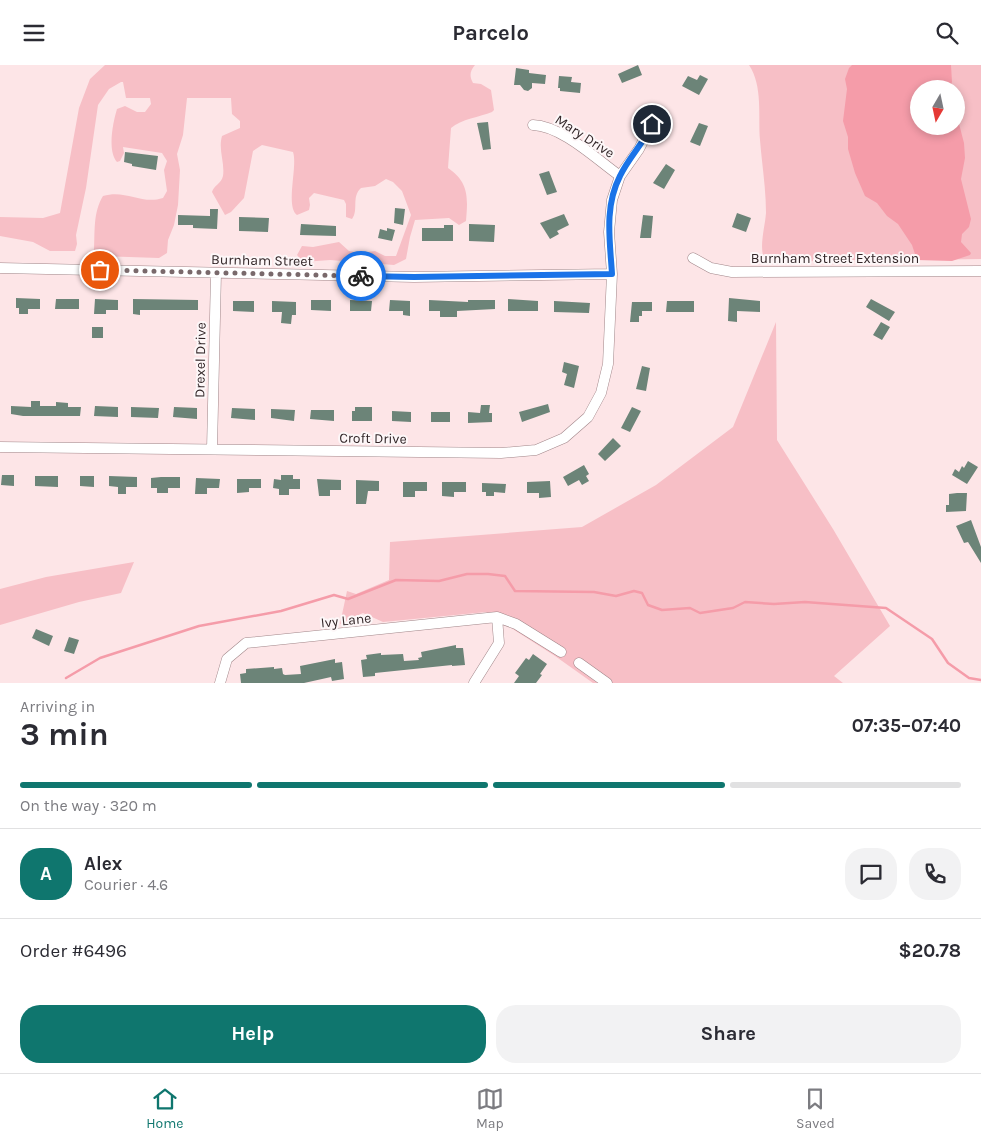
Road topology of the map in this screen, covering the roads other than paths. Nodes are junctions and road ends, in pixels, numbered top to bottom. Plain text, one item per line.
1 (656, 114) dead end
2 (533, 125) dead end
3 (620, 176) junction
4 (693, 258) dead end
5 (0, 268) edge
6 (981, 271) edge
7 (216, 273) junction
8 (612, 274) junction
9 (0, 447) edge
10 (212, 449) junction
11 (497, 617) junction
12 (561, 651) dead end
13 (579, 663) dead end
14 (220, 683) edge
15 (474, 683) edge
16 (608, 683) edge

1 - 3 street, Croft Drive
2 - 3 street, Mary Drive
3 - 8 street, Croft Drive
4 - 6 street, Burnham Street Extension
5 - 7 street, Burnham Street
7 - 8 street, Burnham Street
7 - 10 street, Drexel Drive
8 - 10 street, Croft Drive
9 - 10 street, Croft Drive
11 - 12 street, Ivy Lane
11 - 14 street, Ivy Lane
11 - 15 street
13 - 16 street

